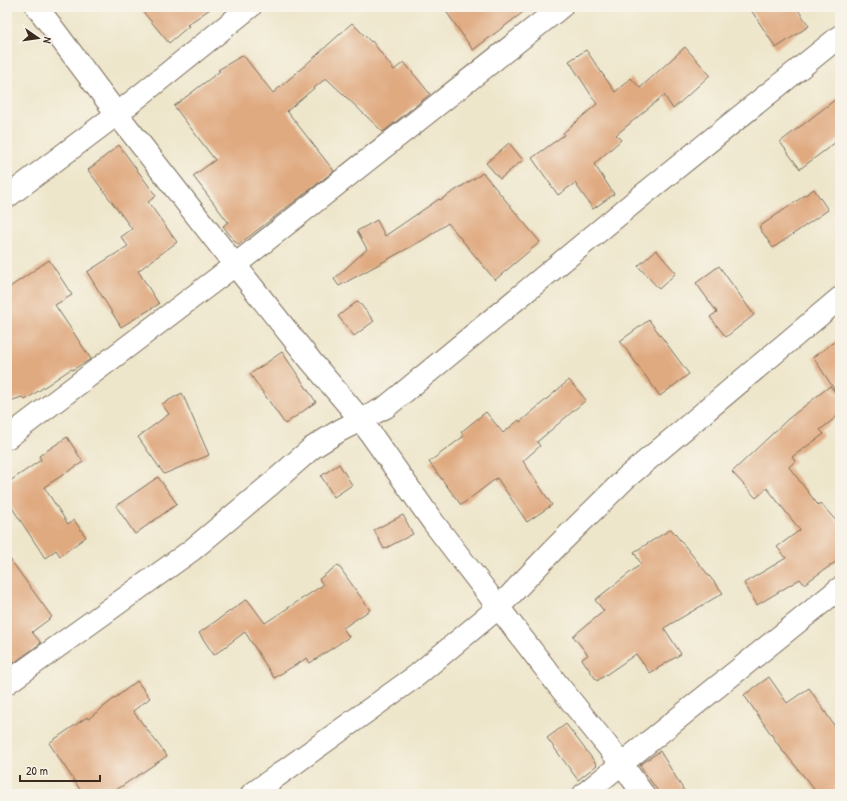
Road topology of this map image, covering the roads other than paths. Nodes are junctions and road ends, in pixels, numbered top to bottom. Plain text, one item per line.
1 (37, 7) edge
2 (250, 7) edge
3 (562, 7) edge
4 (840, 36) edge
5 (117, 114) junction
6 (7, 197) edge
7 (235, 265) junction
8 (840, 298) edge
9 (361, 420) junction
10 (7, 438) edge
11 (840, 588) edge
12 (499, 606) junction
13 (7, 683) edge
14 (622, 764) junction
15 (252, 794) edge
16 (584, 794) edge
17 (643, 794) edge

1 - 5 street
2 - 5 street
3 - 7 street
4 - 9 street
5 - 6 street
5 - 7 street
7 - 9 street
7 - 10 street
8 - 12 street
9 - 12 street
9 - 13 street
11 - 14 street
12 - 14 street
12 - 15 street
14 - 16 street
14 - 17 street

